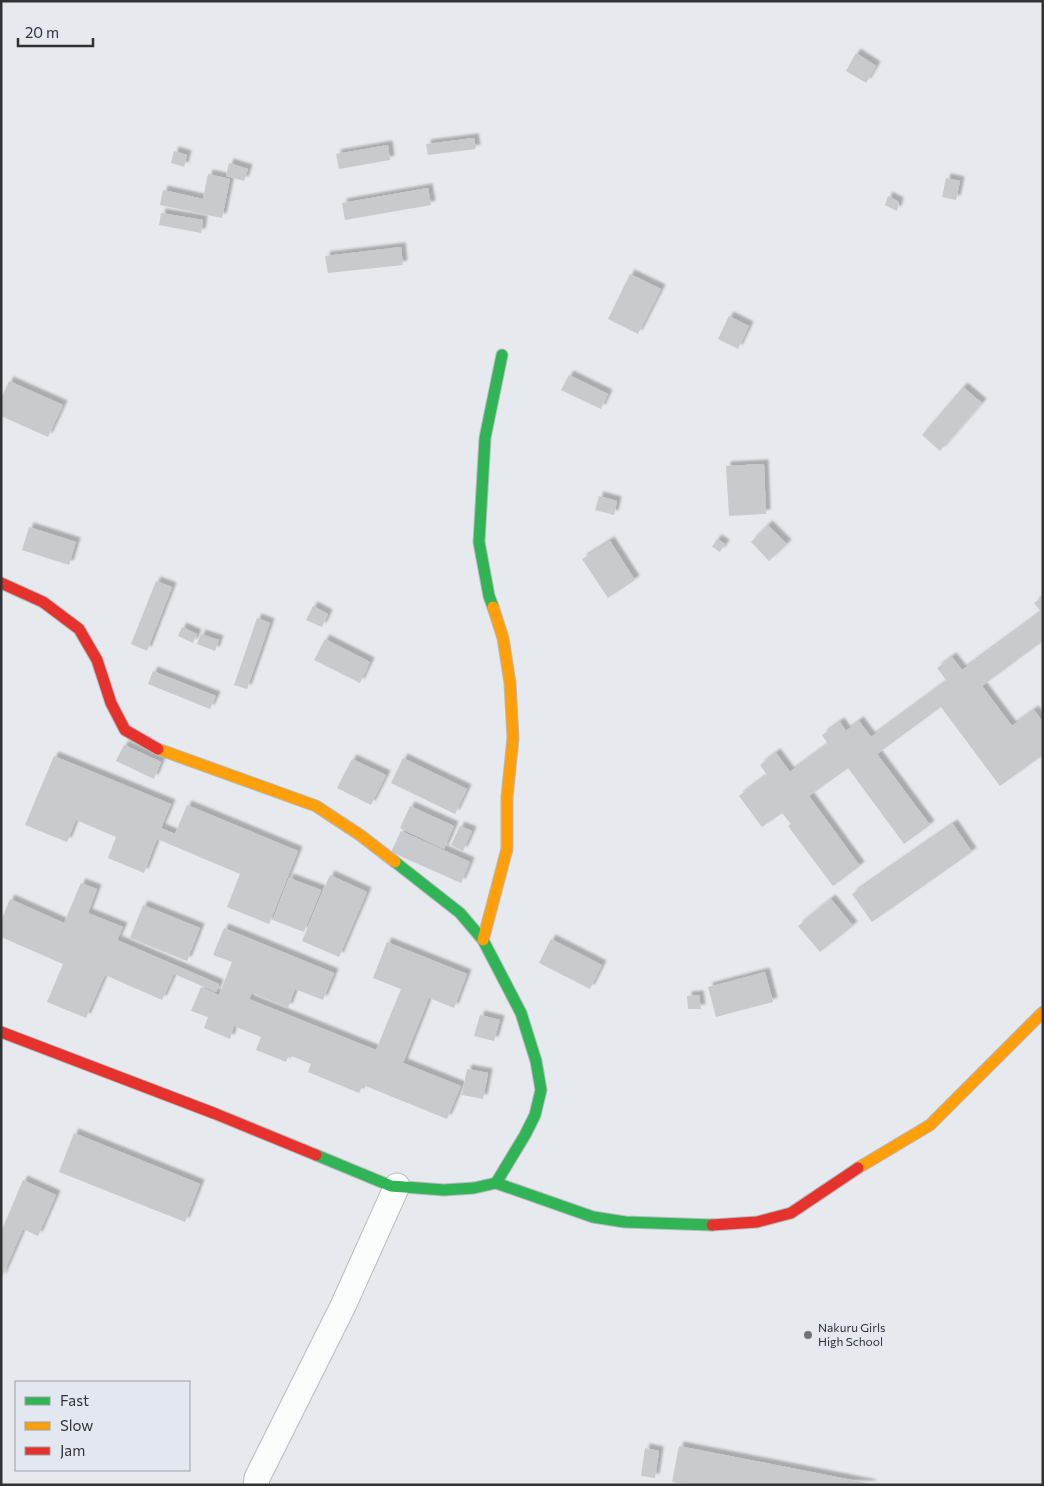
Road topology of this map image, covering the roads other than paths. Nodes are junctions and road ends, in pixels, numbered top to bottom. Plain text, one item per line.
1 (502, 355) dead end
2 (1, 583) edge
3 (483, 940) junction
4 (1043, 1012) edge
5 (1, 1032) edge
6 (496, 1183) junction
7 (397, 1186) junction
8 (256, 1485) edge

1 - 3 street
2 - 3 street
3 - 6 street
4 - 6 street
5 - 7 street
6 - 7 street
7 - 8 street

